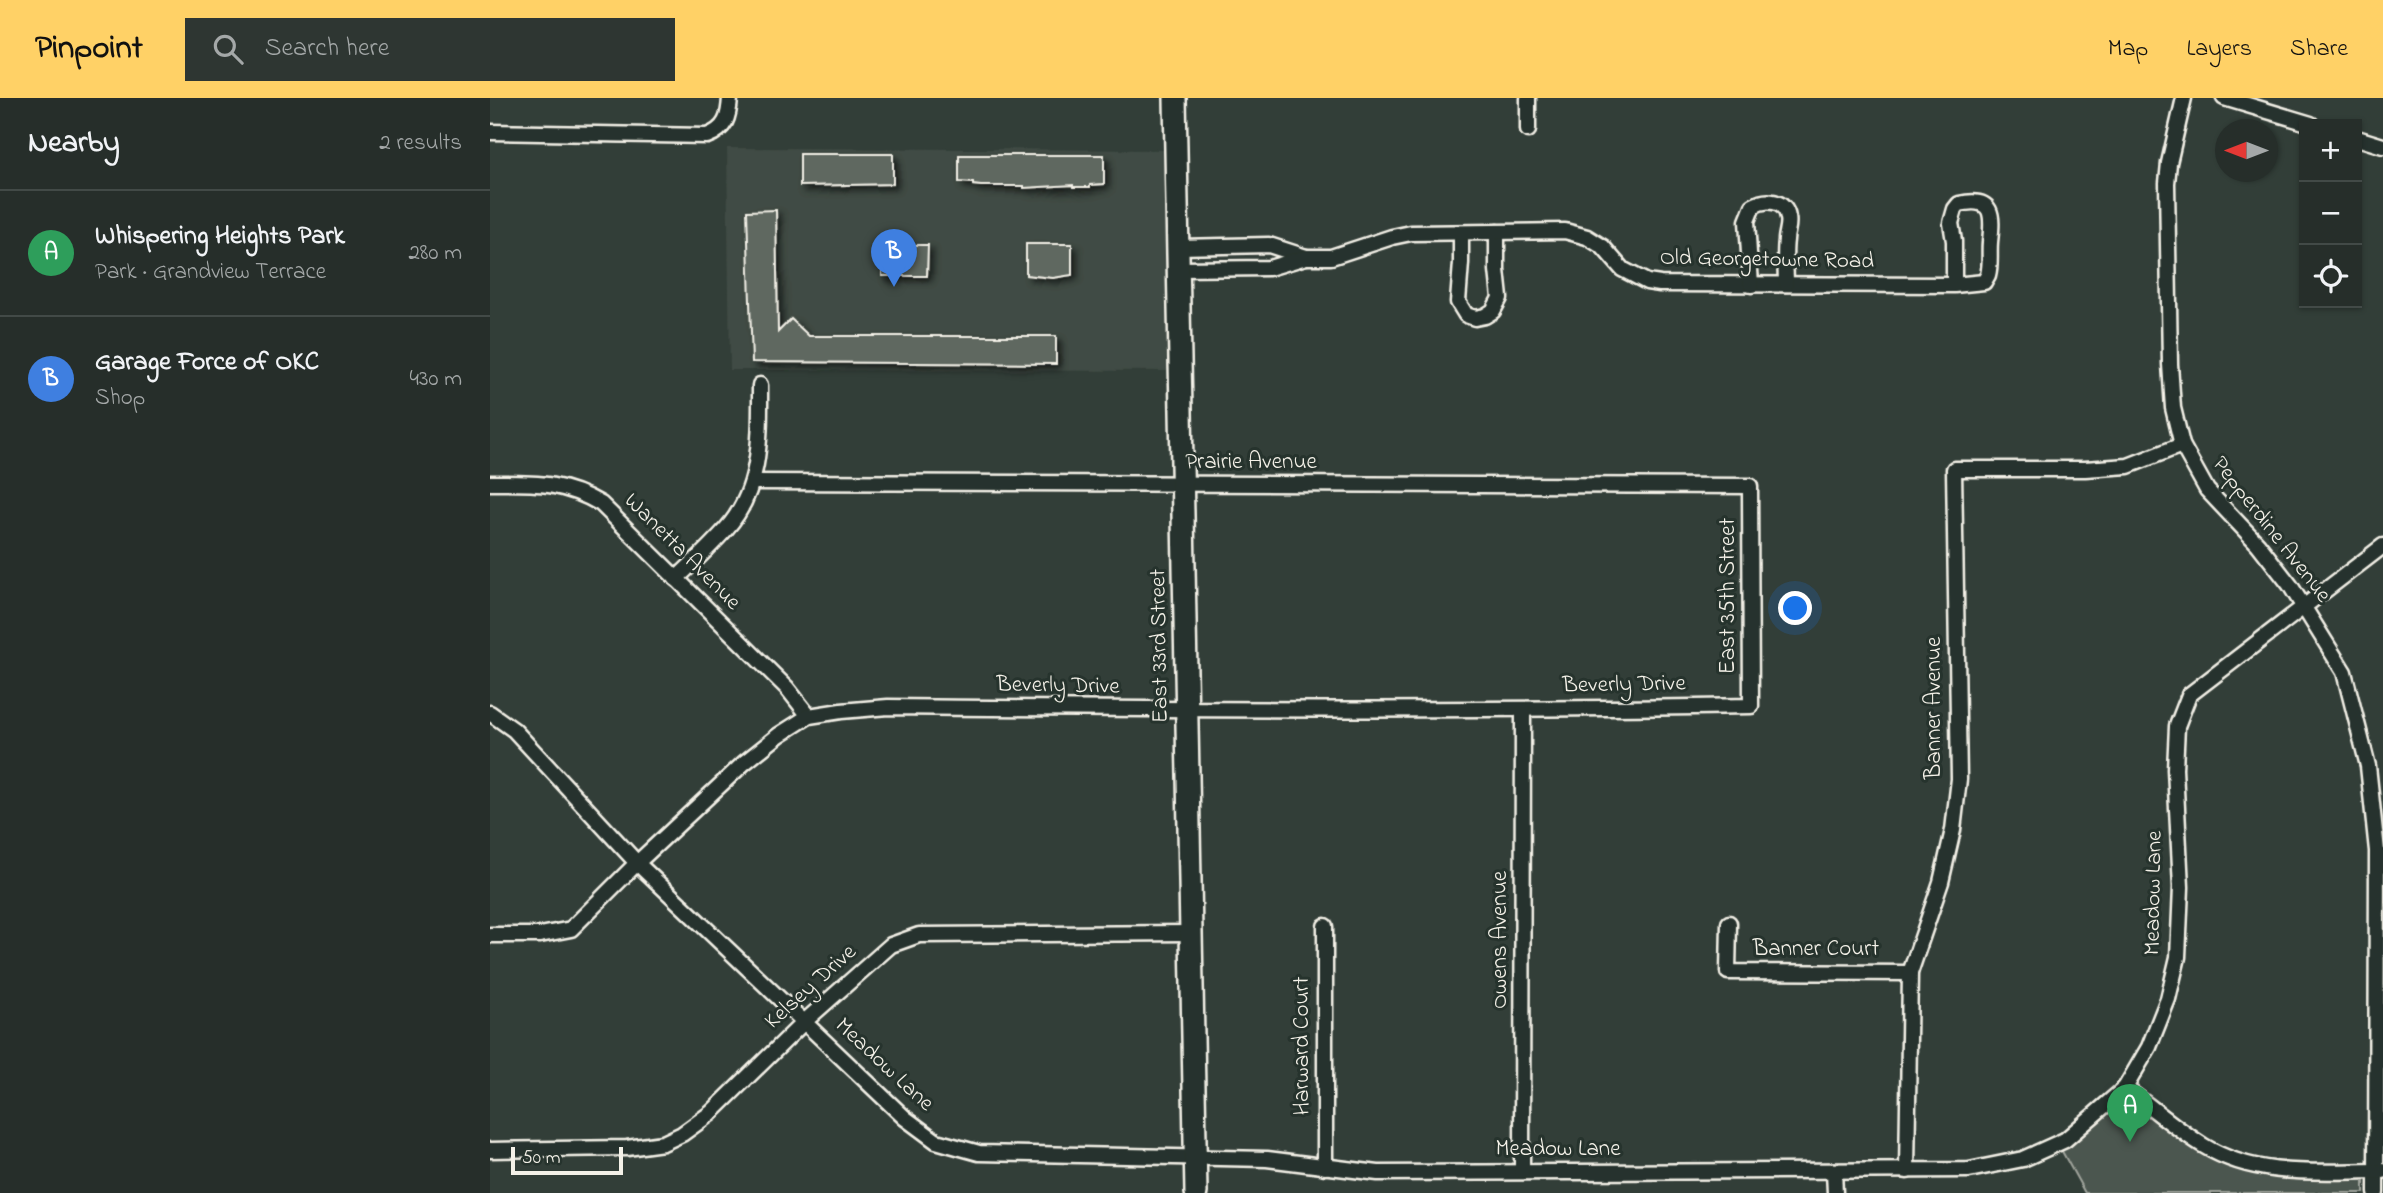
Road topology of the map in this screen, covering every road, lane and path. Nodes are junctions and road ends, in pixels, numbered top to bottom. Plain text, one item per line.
1 (730, 98) edge
2 (1175, 98) edge
3 (1528, 98) edge
4 (2184, 98) edge
5 (2224, 98) edge
6 (2299, 120) edge
7 (1528, 130) dead end
8 (490, 132) edge
9 (2362, 140) edge
10 (2383, 146) edge
11 (1497, 232) junction
12 (1461, 233) junction
13 (1260, 245) junction
14 (1179, 247) junction
15 (1306, 257) junction
16 (1260, 268) junction
17 (1179, 269) junction
18 (1786, 284) junction
19 (1751, 285) junction
20 (1954, 285) junction
21 (760, 385) dead end
22 (2182, 445) junction
23 (752, 482) junction
24 (490, 483) edge
25 (1184, 485) junction
26 (1750, 485) joint
27 (2383, 545) edge
28 (676, 579) junction
29 (2304, 606) junction
30 (1751, 706) joint
31 (1523, 709) junction
32 (1188, 710) junction
33 (490, 713) edge
34 (809, 716) junction
35 (637, 863) junction
36 (1729, 923) dead end
37 (1325, 926) dead end
38 (1192, 933) junction
39 (490, 935) edge
40 (1910, 973) junction
41 (804, 1022) junction
42 (2125, 1088) junction
43 (490, 1150) edge
44 (1196, 1157) junction
45 (1325, 1167) junction
46 (1522, 1171) junction
47 (1834, 1171) junction
48 (1907, 1171) junction
49 (2379, 1171) edge
50 (1196, 1193) edge
51 (1835, 1193) edge
52 (2376, 1193) edge

1 - 8 street
2 - 14 street, East 33rd Street
3 - 7 street
4 - 22 street, Pepperdine Avenue
5 - 6 street
9 - 10 street
11 - 12 street, Old Georgetowne Road
11 - 12 street
11 - 19 street, Old Georgetowne Road
12 - 15 street, Old Georgetowne Road
13 - 14 street, Old Georgetowne Road
13 - 15 street, Old Georgetowne Road
13 - 16 street
14 - 17 street, East 33rd Street
15 - 16 street, Old Georgetowne Road
16 - 17 street, Old Georgetowne Road
17 - 25 street, East 33rd Street
18 - 19 street, Old Georgetowne Road
18 - 19 street
18 - 20 street, Old Georgetowne Road
20 - 20 street, Old Georgetowne Road
21 - 23 street
22 - 29 street, Pepperdine Avenue
22 - 40 street, Banner Avenue
23 - 25 street, Prairie Avenue
23 - 28 street
24 - 28 street, Wanetta Avenue
25 - 26 street, Prairie Avenue
25 - 32 street, East 33rd Street
26 - 30 street, East 35th Street
27 - 29 street, Meadow Lane
28 - 34 street, Wanetta Avenue
29 - 42 street, Meadow Lane
29 - 49 street, Pepperdine Avenue
30 - 31 street, Beverly Drive
31 - 32 street, Beverly Drive
31 - 46 street, Owens Avenue
32 - 34 street, Beverly Drive
32 - 38 street, East 33rd Street
33 - 35 street, Meadow Lane
34 - 35 street, Beverly Drive
35 - 39 street, Beverly Drive
35 - 41 street, Meadow Lane
36 - 40 street, Banner Court
37 - 45 street, Harward Court
38 - 41 street, Kelsey Drive
38 - 44 street, East 33rd Street
40 - 48 street, Banner Avenue
41 - 43 street, Kelsey Drive
41 - 44 street, Meadow Lane
42 - 48 street, Meadow Lane
42 - 49 street
44 - 45 street, Meadow Lane
44 - 50 street, East 33rd Street
45 - 46 street, Meadow Lane
46 - 47 street, Meadow Lane
47 - 48 street, Meadow Lane
47 - 51 street
49 - 52 street, Pepperdine Avenue

